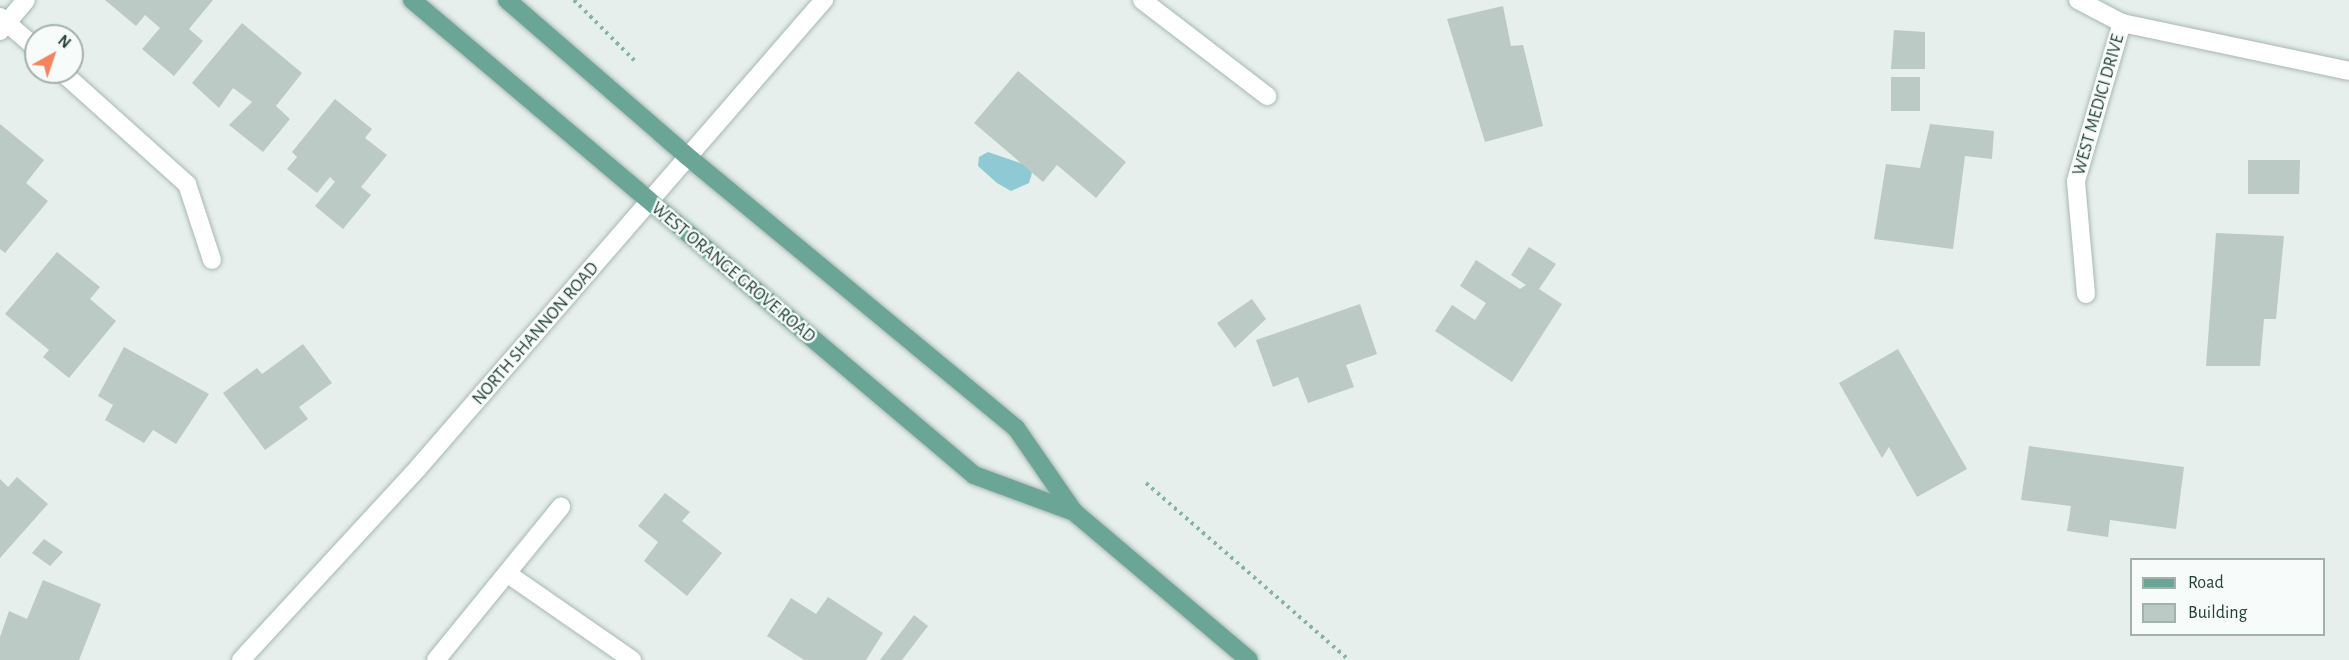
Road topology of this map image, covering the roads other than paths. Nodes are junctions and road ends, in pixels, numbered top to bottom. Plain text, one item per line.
1 (26, 0) edge
2 (412, 0) edge
3 (507, 0) edge
4 (824, 0) edge
5 (1142, 0) edge
6 (2078, 0) edge
7 (2122, 23) junction
8 (2, 24) edge
9 (24, 40) edge
10 (2349, 71) edge
11 (75, 84) edge
12 (1267, 96) dead end
13 (687, 156) junction
14 (647, 201) junction
15 (212, 260) dead end
16 (2086, 294) dead end
17 (561, 507) dead end
18 (1074, 512) junction
19 (508, 574) junction
20 (241, 660) edge
21 (436, 660) edge
22 (632, 660) edge
23 (1249, 660) edge

1 - 8 street
2 - 14 main road, WEST ORANGE GROVE ROAD
3 - 13 main road, WEST ORANGE GROVE ROAD
4 - 13 street, NORTH SHANNON ROAD
5 - 12 street
6 - 7 street, WEST MEDICI DRIVE
7 - 10 street, WEST MEDICI DRIVE
7 - 16 street, WEST MEDICI DRIVE
8 - 9 street
11 - 15 street
13 - 14 street, NORTH SHANNON ROAD
13 - 18 main road, WEST ORANGE GROVE ROAD
14 - 18 main road, WEST ORANGE GROVE ROAD
14 - 20 street, NORTH SHANNON ROAD
17 - 19 street
18 - 23 main road, WEST ORANGE GROVE ROAD
19 - 21 street
19 - 22 street

